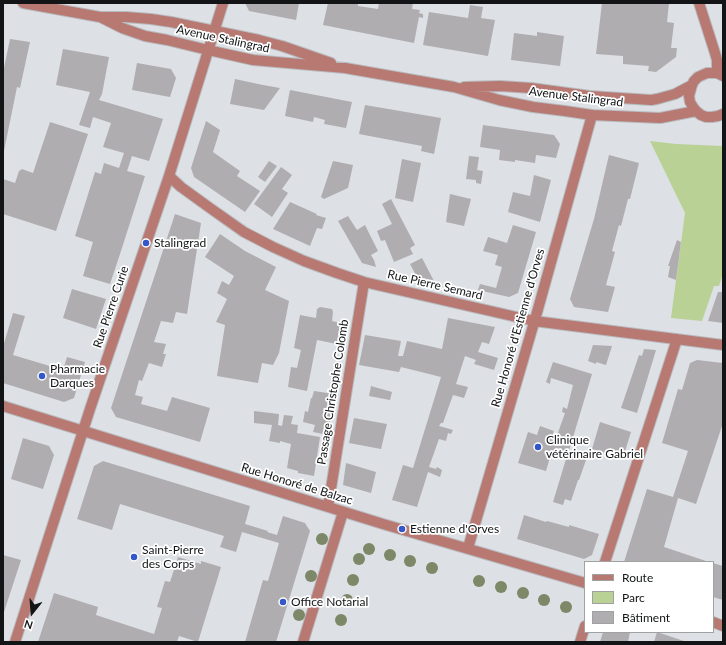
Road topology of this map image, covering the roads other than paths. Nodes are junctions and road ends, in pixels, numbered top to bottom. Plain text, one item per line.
1 (23, 3) edge
2 (223, 3) edge
3 (699, 3) edge
4 (43, 5) edge
5 (100, 17) junction
6 (214, 31) junction
7 (208, 50) junction
8 (344, 68) junction
9 (720, 75) edge
10 (692, 85) junction
11 (454, 87) junction
12 (696, 111) junction
13 (723, 114) edge
14 (592, 115) junction
15 (169, 176) junction
16 (364, 282) junction
17 (534, 321) junction
18 (677, 339) junction
19 (723, 345) edge
20 (3, 406) edge
21 (83, 432) junction
22 (328, 507) junction
23 (343, 512) junction
24 (468, 548) junction
25 (605, 561) edge
26 (584, 583) edge
27 (584, 629) edge
28 (15, 642) edge
29 (303, 642) edge
30 (580, 642) edge

1 - 4 street, Avenue Stalingrad
2 - 6 street, Rue Pierre Curie
3 - 9 street
4 - 5 street, Avenue Stalingrad
5 - 6 street, Avenue Stalingrad
5 - 7 street, Avenue Stalingrad
6 - 7 street, Rue Pierre Curie
6 - 8 street, Avenue Stalingrad
7 - 8 street, Avenue Stalingrad
7 - 15 street, Rue Pierre Curie
8 - 11 street, Avenue Stalingrad
9 - 10 street, Avenue Stalingrad
10 - 11 street, Avenue Stalingrad
10 - 12 street
11 - 14 street, Avenue Stalingrad
12 - 13 street
12 - 14 street, Avenue Stalingrad
14 - 17 street, Rue Honoré d'Estienne d'Orves
15 - 16 street, Rue Pierre Semard
15 - 21 street, Rue Pierre Curie
16 - 17 street, Rue Pierre Semard
16 - 22 street, Passage Christophe Colomb
17 - 18 street, Rue Pierre Semard
17 - 24 street, Rue Honoré d'Estienne d'Orves
18 - 19 street, Rue Pierre Semard
18 - 25 street
20 - 21 street, Rue Honoré de Balzac
21 - 22 street, Rue Honoré de Balzac
21 - 28 street, Rue Pierre Curie
22 - 23 street, Rue Honoré de Balzac
23 - 24 street, Rue Honoré de Balzac
23 - 29 street
24 - 26 street, Rue Honoré de Balzac
27 - 30 street

